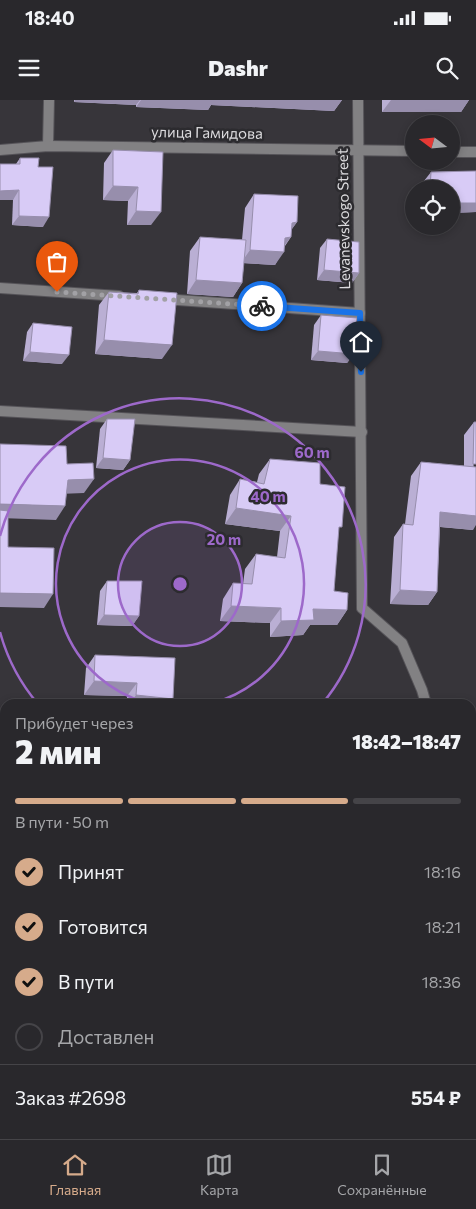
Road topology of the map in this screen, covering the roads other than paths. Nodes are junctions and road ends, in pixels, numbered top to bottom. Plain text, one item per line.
1 (49, 100) edge
2 (358, 100) edge
3 (48, 146) junction
4 (0, 150) edge
5 (358, 151) junction
6 (405, 151) edge
7 (460, 152) edge
8 (476, 152) edge
9 (0, 288) edge
10 (126, 297) edge
11 (156, 299) edge
12 (360, 313) junction
13 (0, 411) edge
14 (362, 432) junction
15 (425, 699) edge

1 - 3 street
2 - 5 street, Levanevskogo Street
3 - 4 street, улица Гамидова
3 - 5 street, улица Гамидова
5 - 6 street, улица Гамидова
5 - 12 street, Levanevskogo Street
7 - 8 street
9 - 10 street
11 - 12 street
12 - 14 street, Levanevskogo Street
13 - 14 street
14 - 15 street, Levanevskogo Street

